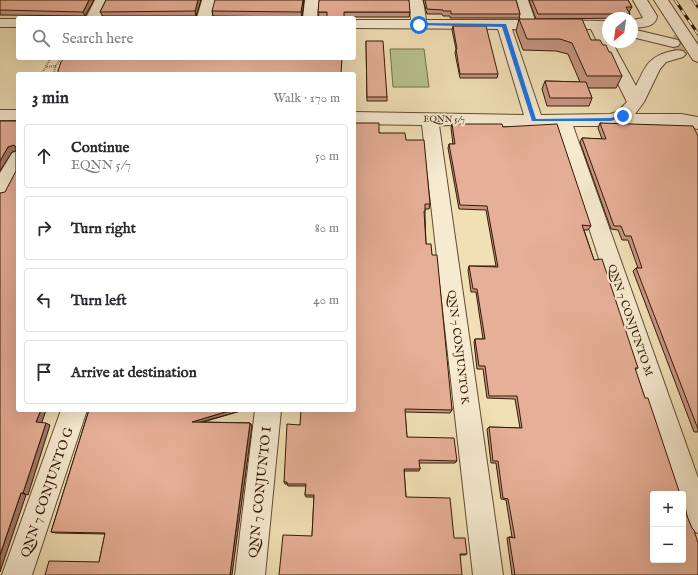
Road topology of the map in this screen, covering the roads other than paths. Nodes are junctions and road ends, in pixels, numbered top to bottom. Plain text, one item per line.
1 (102, 0) edge
2 (209, 0) edge
3 (312, 0) edge
4 (416, 0) edge
5 (521, 0) edge
6 (640, 0) edge
7 (661, 0) edge
8 (94, 16) edge
9 (205, 16) edge
10 (310, 16) edge
11 (9, 23) edge
12 (638, 23) edge
13 (356, 24) edge
14 (419, 25) junction
15 (504, 25) junction
16 (602, 25) edge
17 (530, 26) junction
18 (0, 35) edge
19 (638, 35) edge
20 (613, 48) edge
21 (698, 57) edge
22 (636, 102) junction
23 (0, 115) edge
24 (16, 115) edge
25 (356, 118) edge
26 (430, 118) junction
27 (534, 120) junction
28 (611, 120) junction
29 (563, 121) junction
30 (698, 123) edge
31 (16, 161) edge
32 (0, 190) edge
33 (73, 412) edge
34 (268, 412) edge
35 (698, 519) edge
36 (17, 575) edge
37 (250, 575) edge
38 (488, 575) edge

1 - 8 street
2 - 9 street
3 - 10 street
4 - 14 street
5 - 17 street
6 - 12 street
7 - 21 street
11 - 18 street
13 - 14 street
14 - 15 street
15 - 17 street
15 - 27 street
16 - 17 street
19 - 22 street
20 - 22 street
22 - 28 street
23 - 24 street
25 - 26 street, EQNN 5/7
26 - 27 street, EQNN 5/7
26 - 38 street, QNN 7 CONJUNTO K
27 - 29 street, EQNN 5/7
28 - 29 street, EQNN 5/7
28 - 30 street, EQNN 5/7
29 - 35 street, QNN 7 CONJUNTO M
31 - 32 street
33 - 36 street, QNN 7 CONJUNTO G
34 - 37 street, QNN 7 CONJUNTO I

